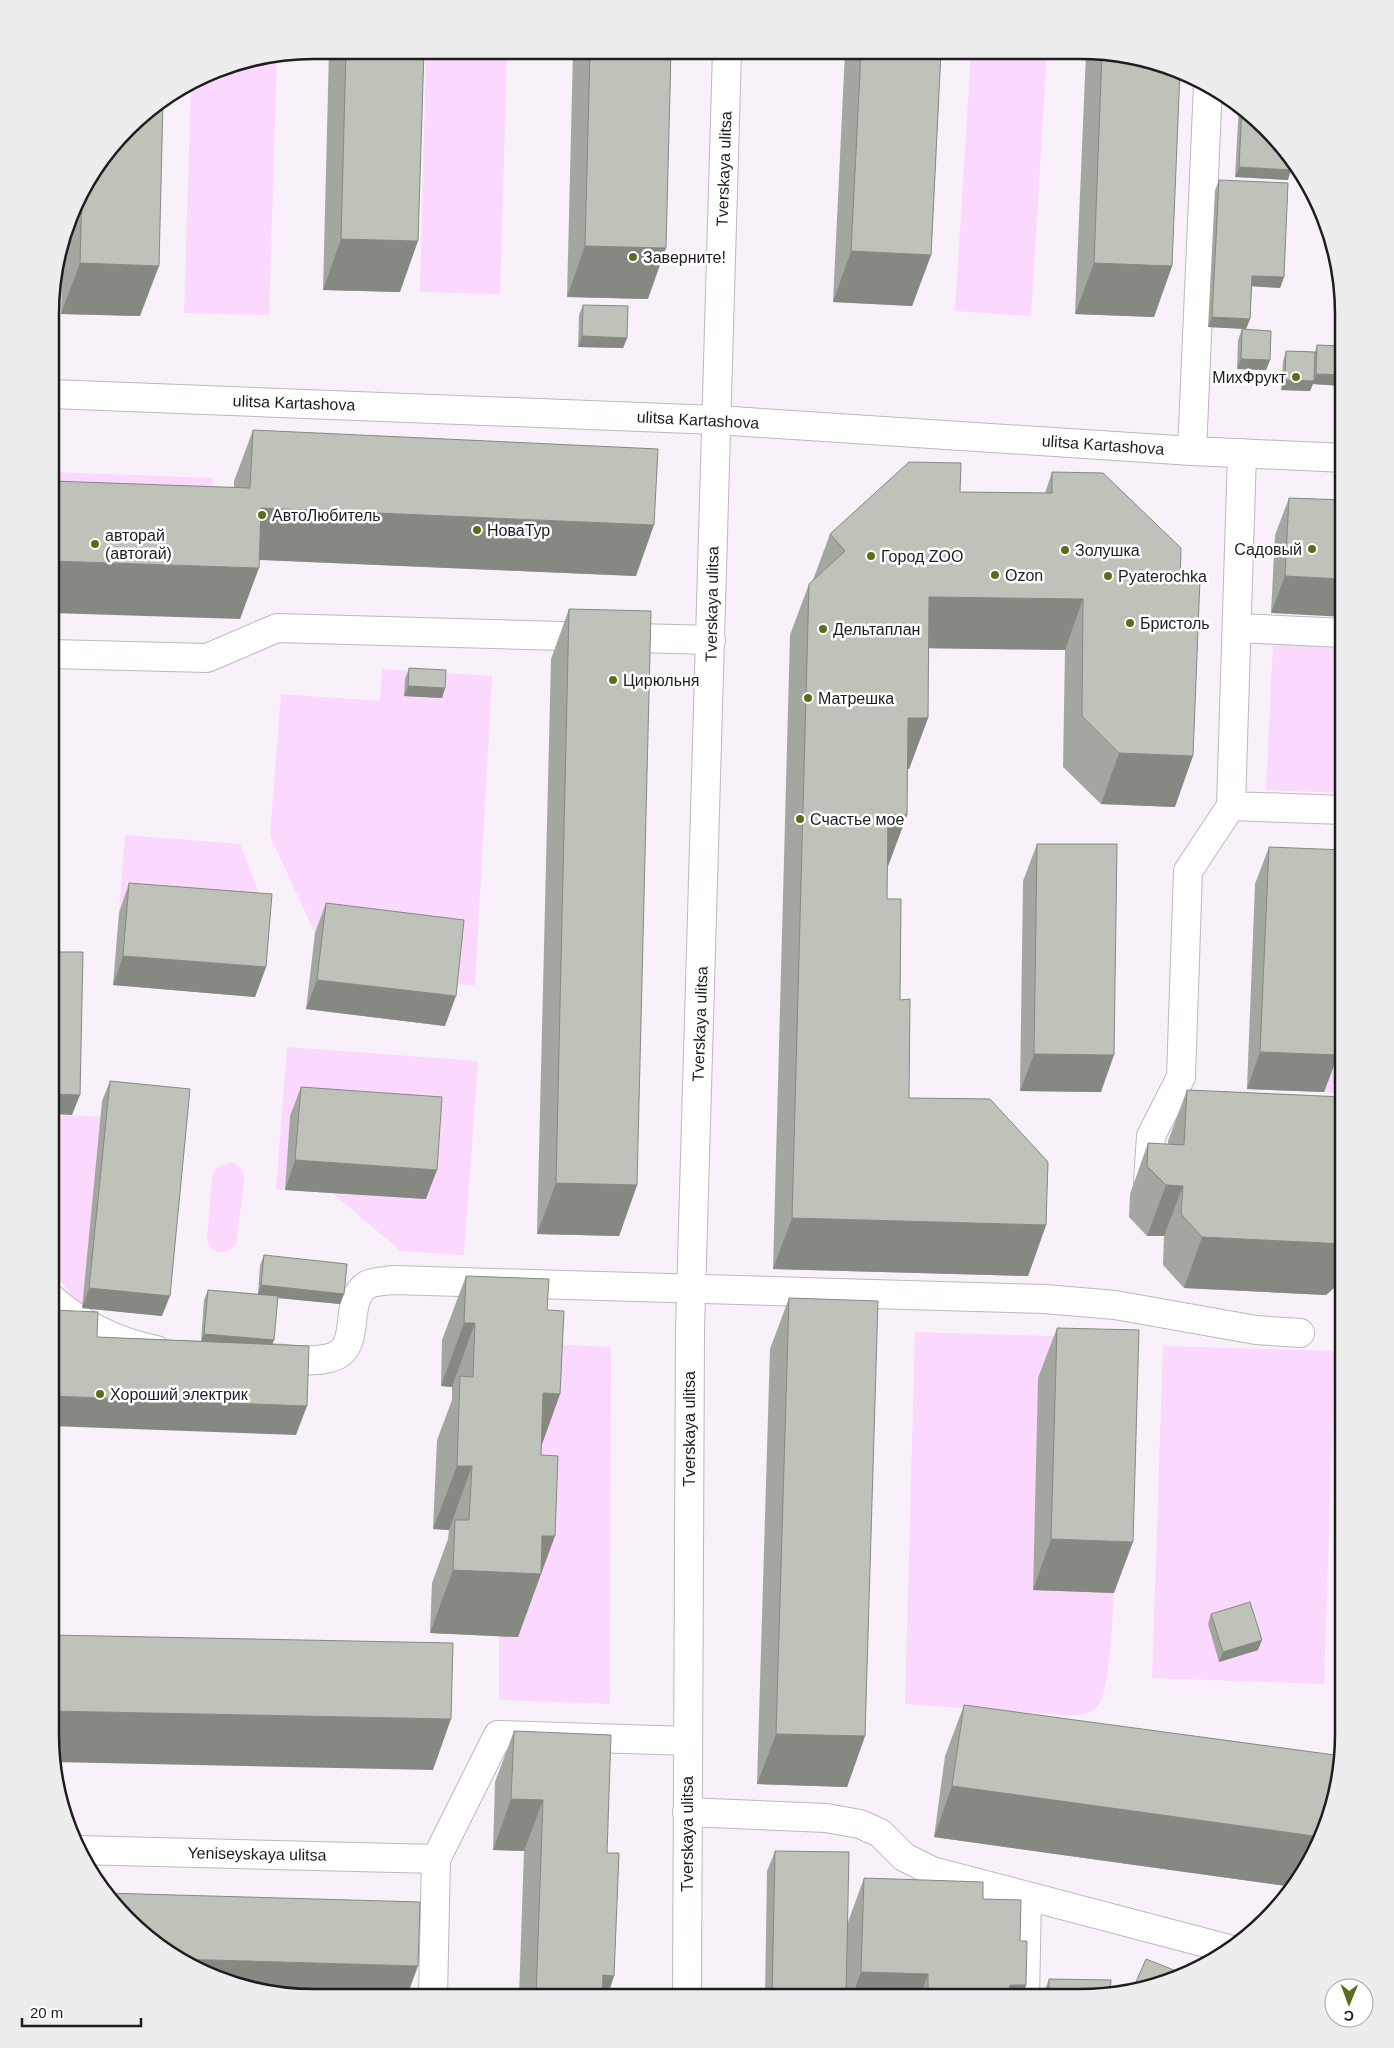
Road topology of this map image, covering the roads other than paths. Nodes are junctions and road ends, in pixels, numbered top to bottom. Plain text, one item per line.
1 (728, 59) edge
2 (1208, 93) edge
3 (59, 394) edge
4 (716, 420) junction
5 (1192, 451) junction
6 (1242, 453) junction
7 (1335, 458) edge
8 (1237, 628) junction
9 (1335, 633) edge
10 (711, 640) junction
11 (59, 654) edge
12 (1232, 806) junction
13 (1335, 810) edge
14 (1148, 1195) edge
15 (691, 1289) junction
16 (59, 1305) edge
17 (1300, 1333) dead end
18 (180, 1353) edge
19 (245, 1357) edge
20 (688, 1741) junction
21 (687, 1812) junction
22 (87, 1850) edge
23 (436, 1858) junction
24 (1026, 1896) junction
25 (1221, 1947) edge
26 (433, 1989) edge
27 (686, 1989) edge
28 (1025, 1989) edge

1 - 4 street, Tverskaya ulitsa
2 - 5 street
3 - 4 street, ulitsa Kartashova
4 - 5 street, ulitsa Kartashova
4 - 10 street, Tverskaya ulitsa
5 - 6 street, ulitsa Kartashova
6 - 7 street, ulitsa Kartashova
6 - 8 street
8 - 9 street
8 - 12 street
10 - 11 street
10 - 15 street, Tverskaya ulitsa
12 - 13 street
12 - 14 street
15 - 17 street
15 - 19 street
15 - 20 street, Tverskaya ulitsa
16 - 18 street
20 - 21 street, Tverskaya ulitsa
20 - 23 street
21 - 24 street
21 - 27 street, Tverskaya ulitsa
22 - 23 street, Yeniseyskaya ulitsa
23 - 26 street
24 - 25 street
24 - 28 street

